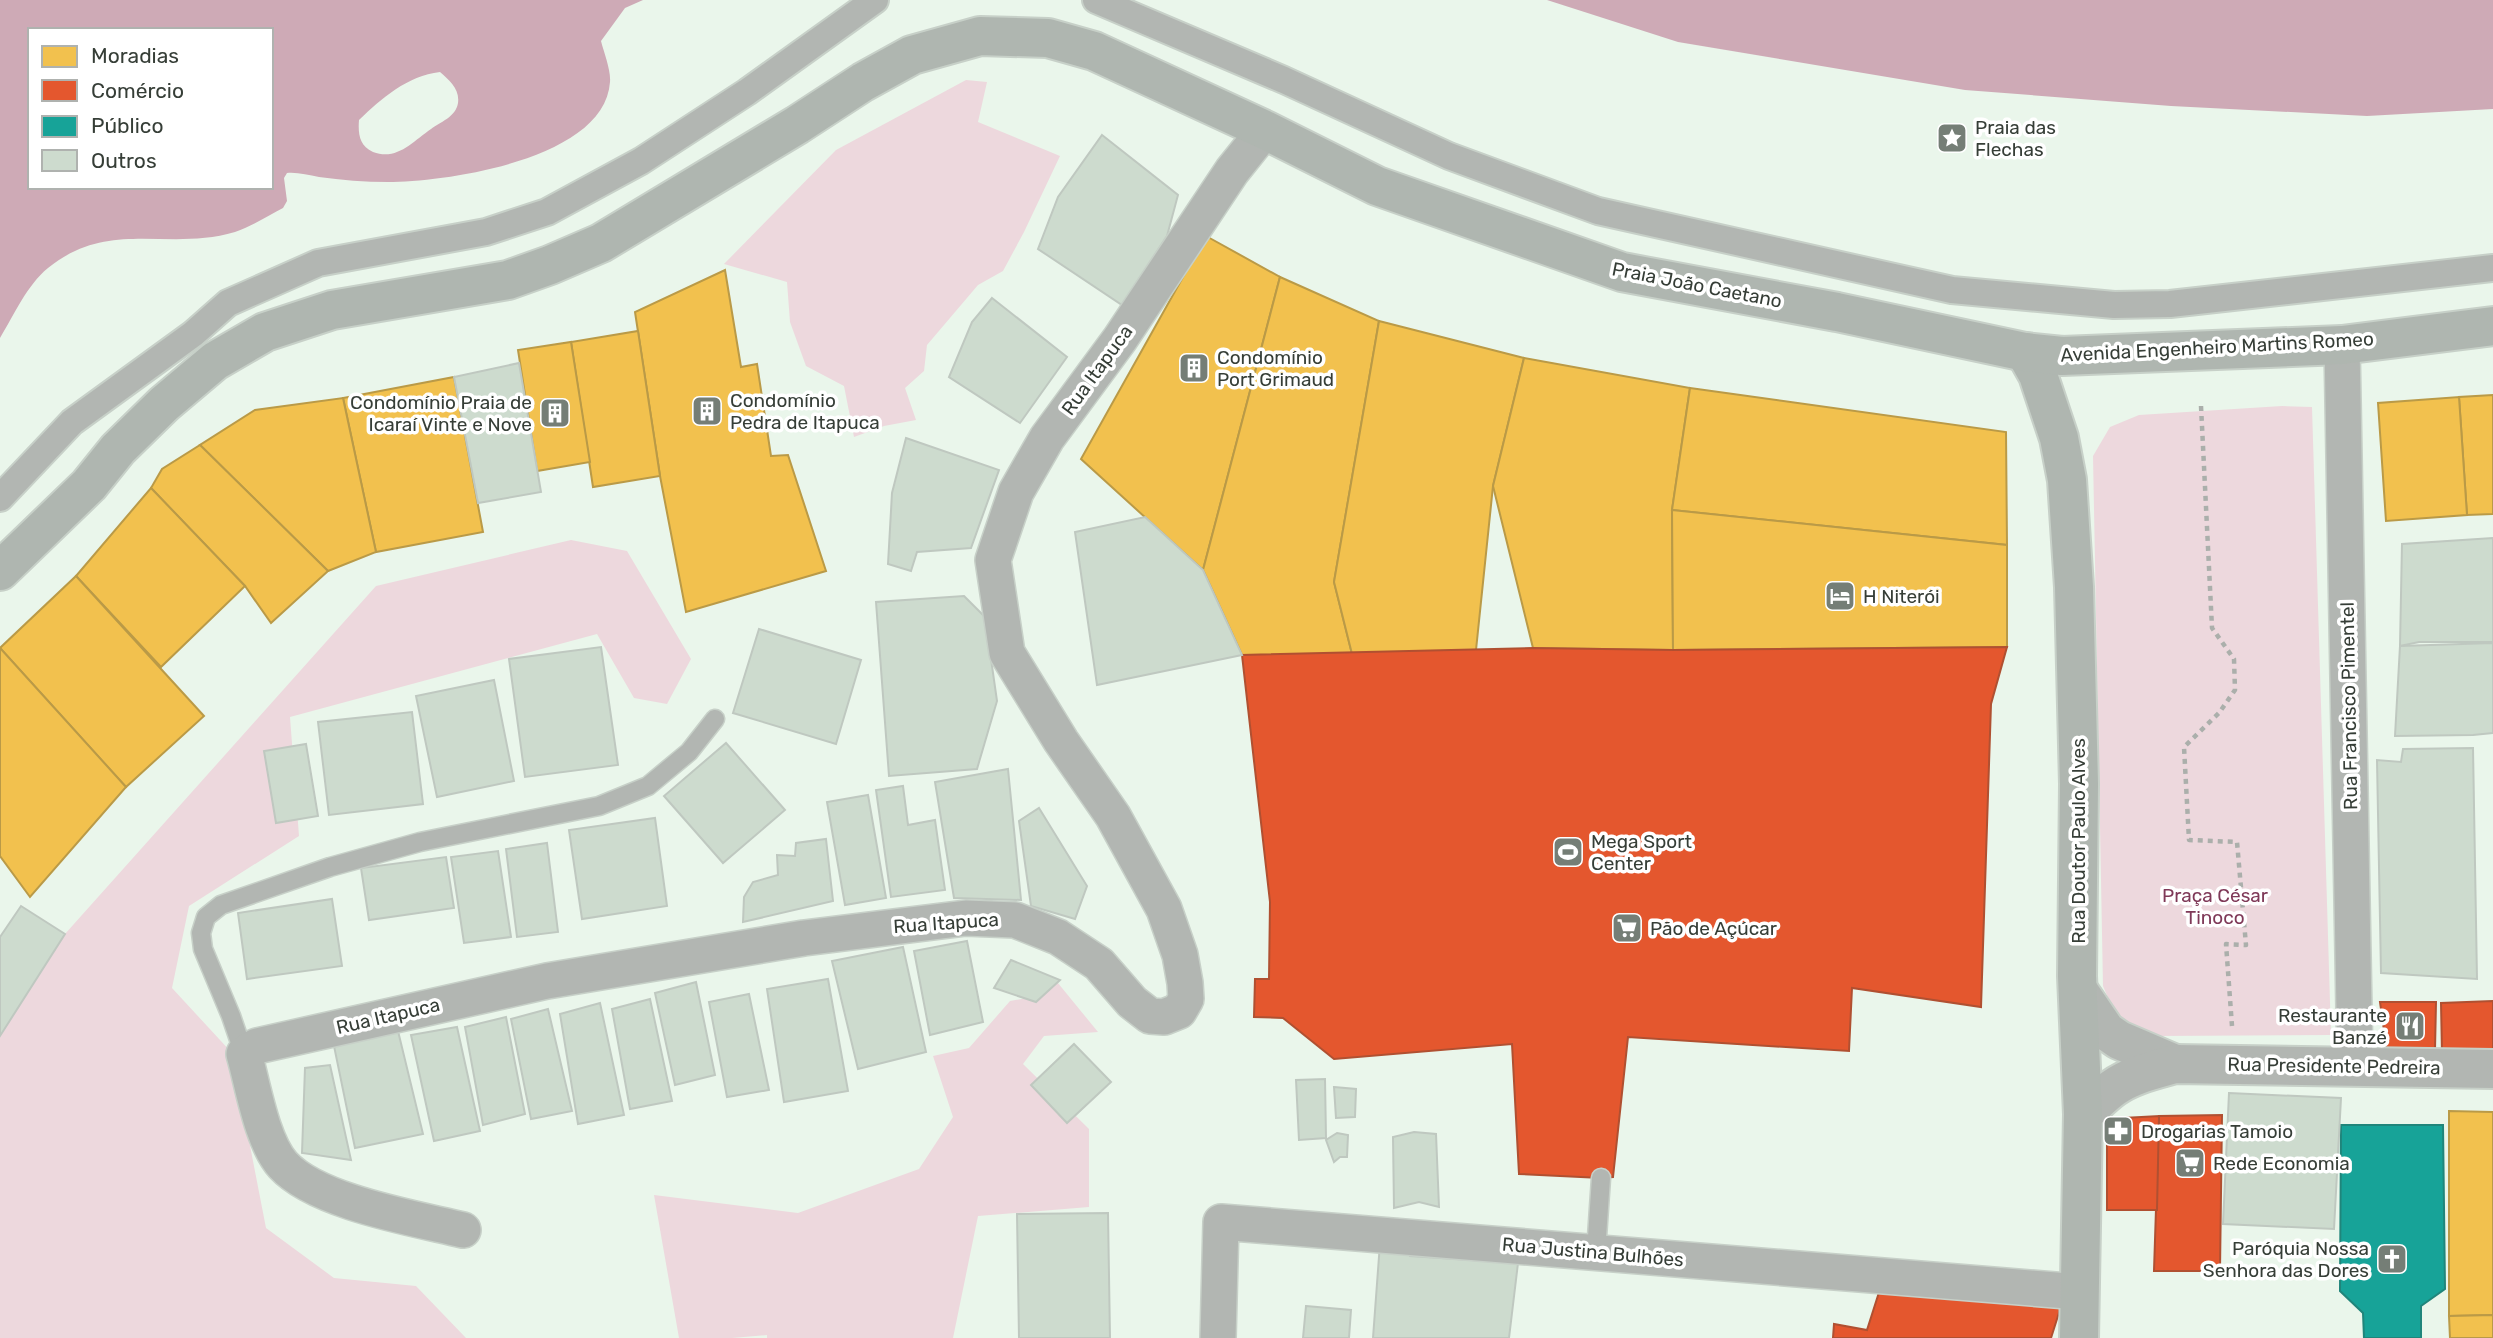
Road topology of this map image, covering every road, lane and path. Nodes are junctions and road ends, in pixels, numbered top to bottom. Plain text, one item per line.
1 (875, 0) edge
2 (1096, 0) edge
3 (1265, 130) junction
4 (2493, 268) edge
5 (2493, 326) edge
6 (2342, 345) junction
7 (2025, 352) junction
8 (2201, 406) dead end
9 (0, 498) edge
10 (0, 571) edge
11 (715, 719) dead end
12 (2078, 990) junction
13 (2232, 1037) dead end
14 (243, 1054) junction
15 (2175, 1063) junction
16 (2356, 1066) junction
17 (2493, 1069) edge
18 (2082, 1114) junction
19 (1601, 1178) dead end
20 (463, 1230) dead end
21 (1596, 1252) junction
22 (2080, 1292) junction
23 (1218, 1338) edge
24 (2079, 1338) edge

1 - 9 street
2 - 4 street
3 - 7 main road, Praia João Caetano
3 - 10 main road, Praia João Caetano
3 - 14 street, Rua Itapuca
5 - 6 main road, Avenida Engenheiro Martins Romeo
6 - 7 main road, Avenida Engenheiro Martins Romeo
6 - 16 street, Rua Francisco Pimentel
7 - 12 main road, Rua Doutor Paulo Alves
8 - 13 path
11 - 14 lane
12 - 15 street, Rua Presidente Pedreira
12 - 18 main road, Rua Doutor Paulo Alves
14 - 20 street
15 - 16 street, Rua Presidente Pedreira
15 - 18 street, Rua Presidente Pedreira
16 - 17 street, Rua Presidente Pedreira
18 - 22 main road, Rua Doutor Paulo Alves
19 - 21 lane
21 - 22 street, Rua Justina Bulhões
21 - 23 street, Rua Justina Bulhões
22 - 24 main road, Rua Doutor Paulo Alves

